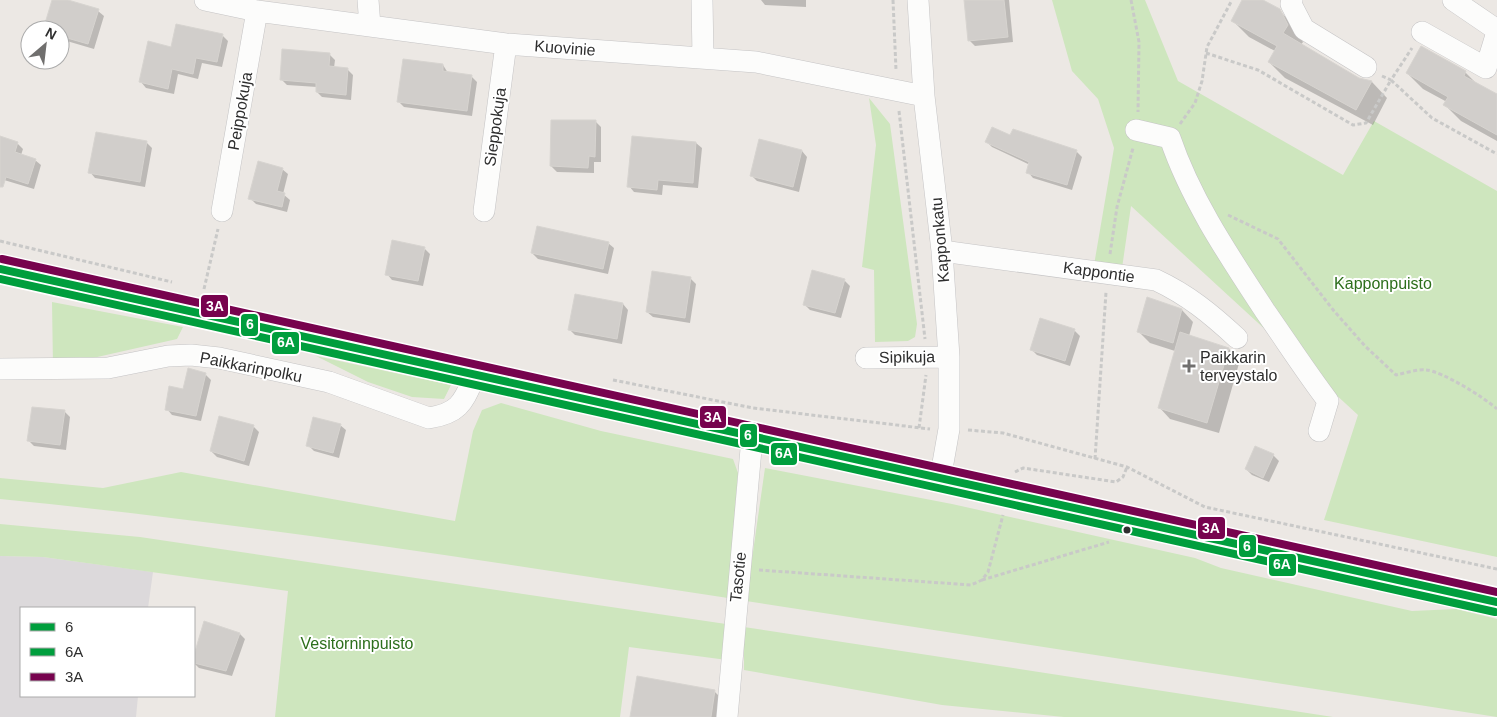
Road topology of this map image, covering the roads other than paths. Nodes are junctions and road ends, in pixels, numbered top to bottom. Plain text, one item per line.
1 (205, 0) edge
2 (368, 0) edge
3 (702, 0) edge
4 (918, 0) edge
5 (1453, 0) edge
6 (1289, 1) edge
7 (257, 11) junction
8 (370, 26) junction
9 (1497, 31) edge
10 (1422, 32) road end
11 (506, 44) junction
12 (703, 57) junction
13 (1366, 67) road end
14 (1492, 75) edge
15 (924, 96) junction
16 (1136, 130) road end
17 (222, 211) road end
18 (484, 211) dead end
19 (942, 251) junction
20 (0, 269) edge
21 (1237, 338) dead end
22 (949, 357) junction
23 (866, 358) dead end
24 (0, 369) edge
25 (475, 376) junction
26 (1319, 431) dead end
27 (752, 438) junction
28 (940, 480) junction
29 (1497, 602) edge
30 (727, 717) edge

1 - 7 street, Kuovinie
2 - 8 street
3 - 12 street
4 - 15 street, Kapponkatu
5 - 9 street
6 - 13 street
7 - 8 street, Kuovinie
7 - 17 street, Peippokuja
8 - 11 street, Kuovinie
9 - 14 street
10 - 14 street
11 - 12 street, Kuovinie
11 - 18 street, Sieppokuja
12 - 15 street, Kuovinie
15 - 19 street, Kapponkatu
16 - 26 street
19 - 21 street, Kappontie
19 - 22 street, Kapponkatu
20 - 25 main road
22 - 23 street, Sipikuja
22 - 28 street, Kapponkatu
24 - 25 street, Paikkarinpolku
25 - 27 main road
27 - 28 main road
27 - 30 street, Tasotie
28 - 29 main road

